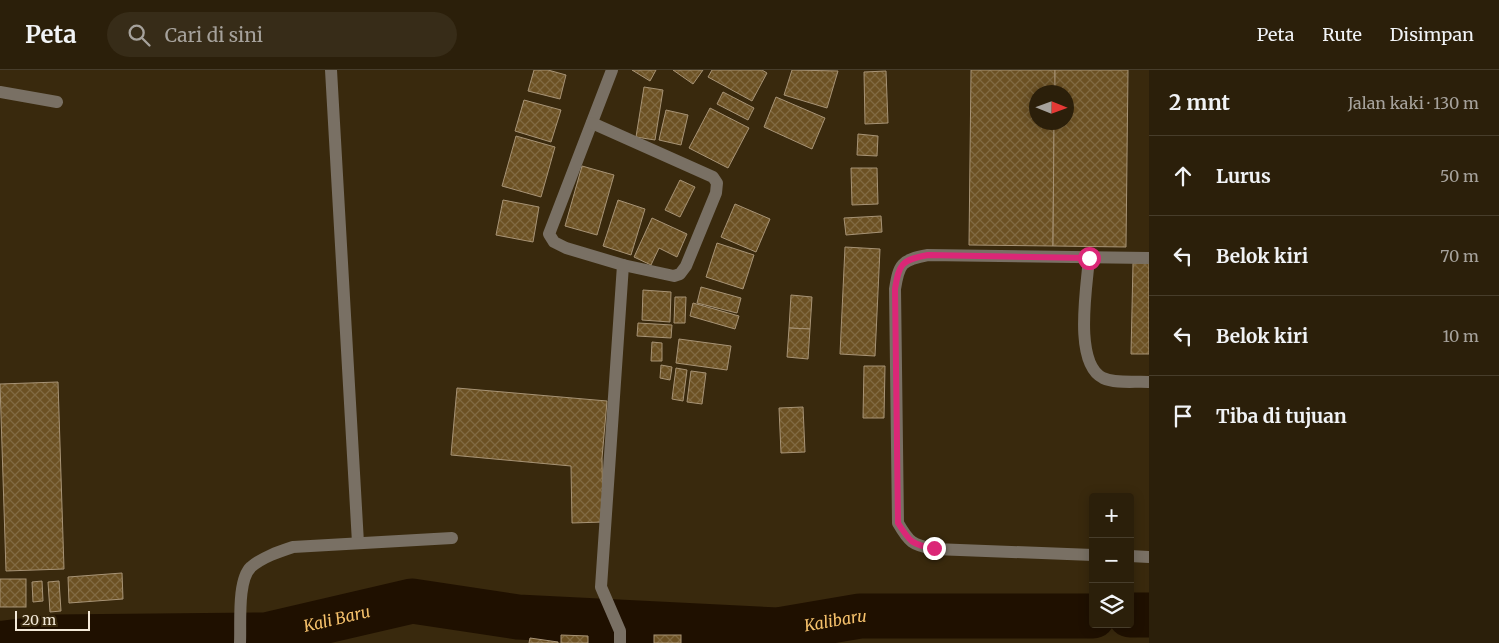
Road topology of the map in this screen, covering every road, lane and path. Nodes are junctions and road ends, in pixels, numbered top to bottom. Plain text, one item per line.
1 (331, 70) edge
2 (612, 70) edge
3 (0, 92) edge
4 (57, 102) dead end
5 (592, 123) junction
6 (1089, 258) junction
7 (1149, 258) edge
8 (623, 265) junction
9 (1149, 382) edge
10 (452, 538) dead end
11 (358, 544) junction
12 (1089, 555) edge
13 (1134, 556) edge
14 (1149, 557) edge
15 (620, 637) edge
16 (240, 643) edge

1 - 11 street
2 - 5 street
3 - 4 street
5 - 8 street
5 - 8 street
6 - 7 street
6 - 9 street
6 - 12 street
8 - 15 street
10 - 11 street
11 - 16 street
13 - 14 street

